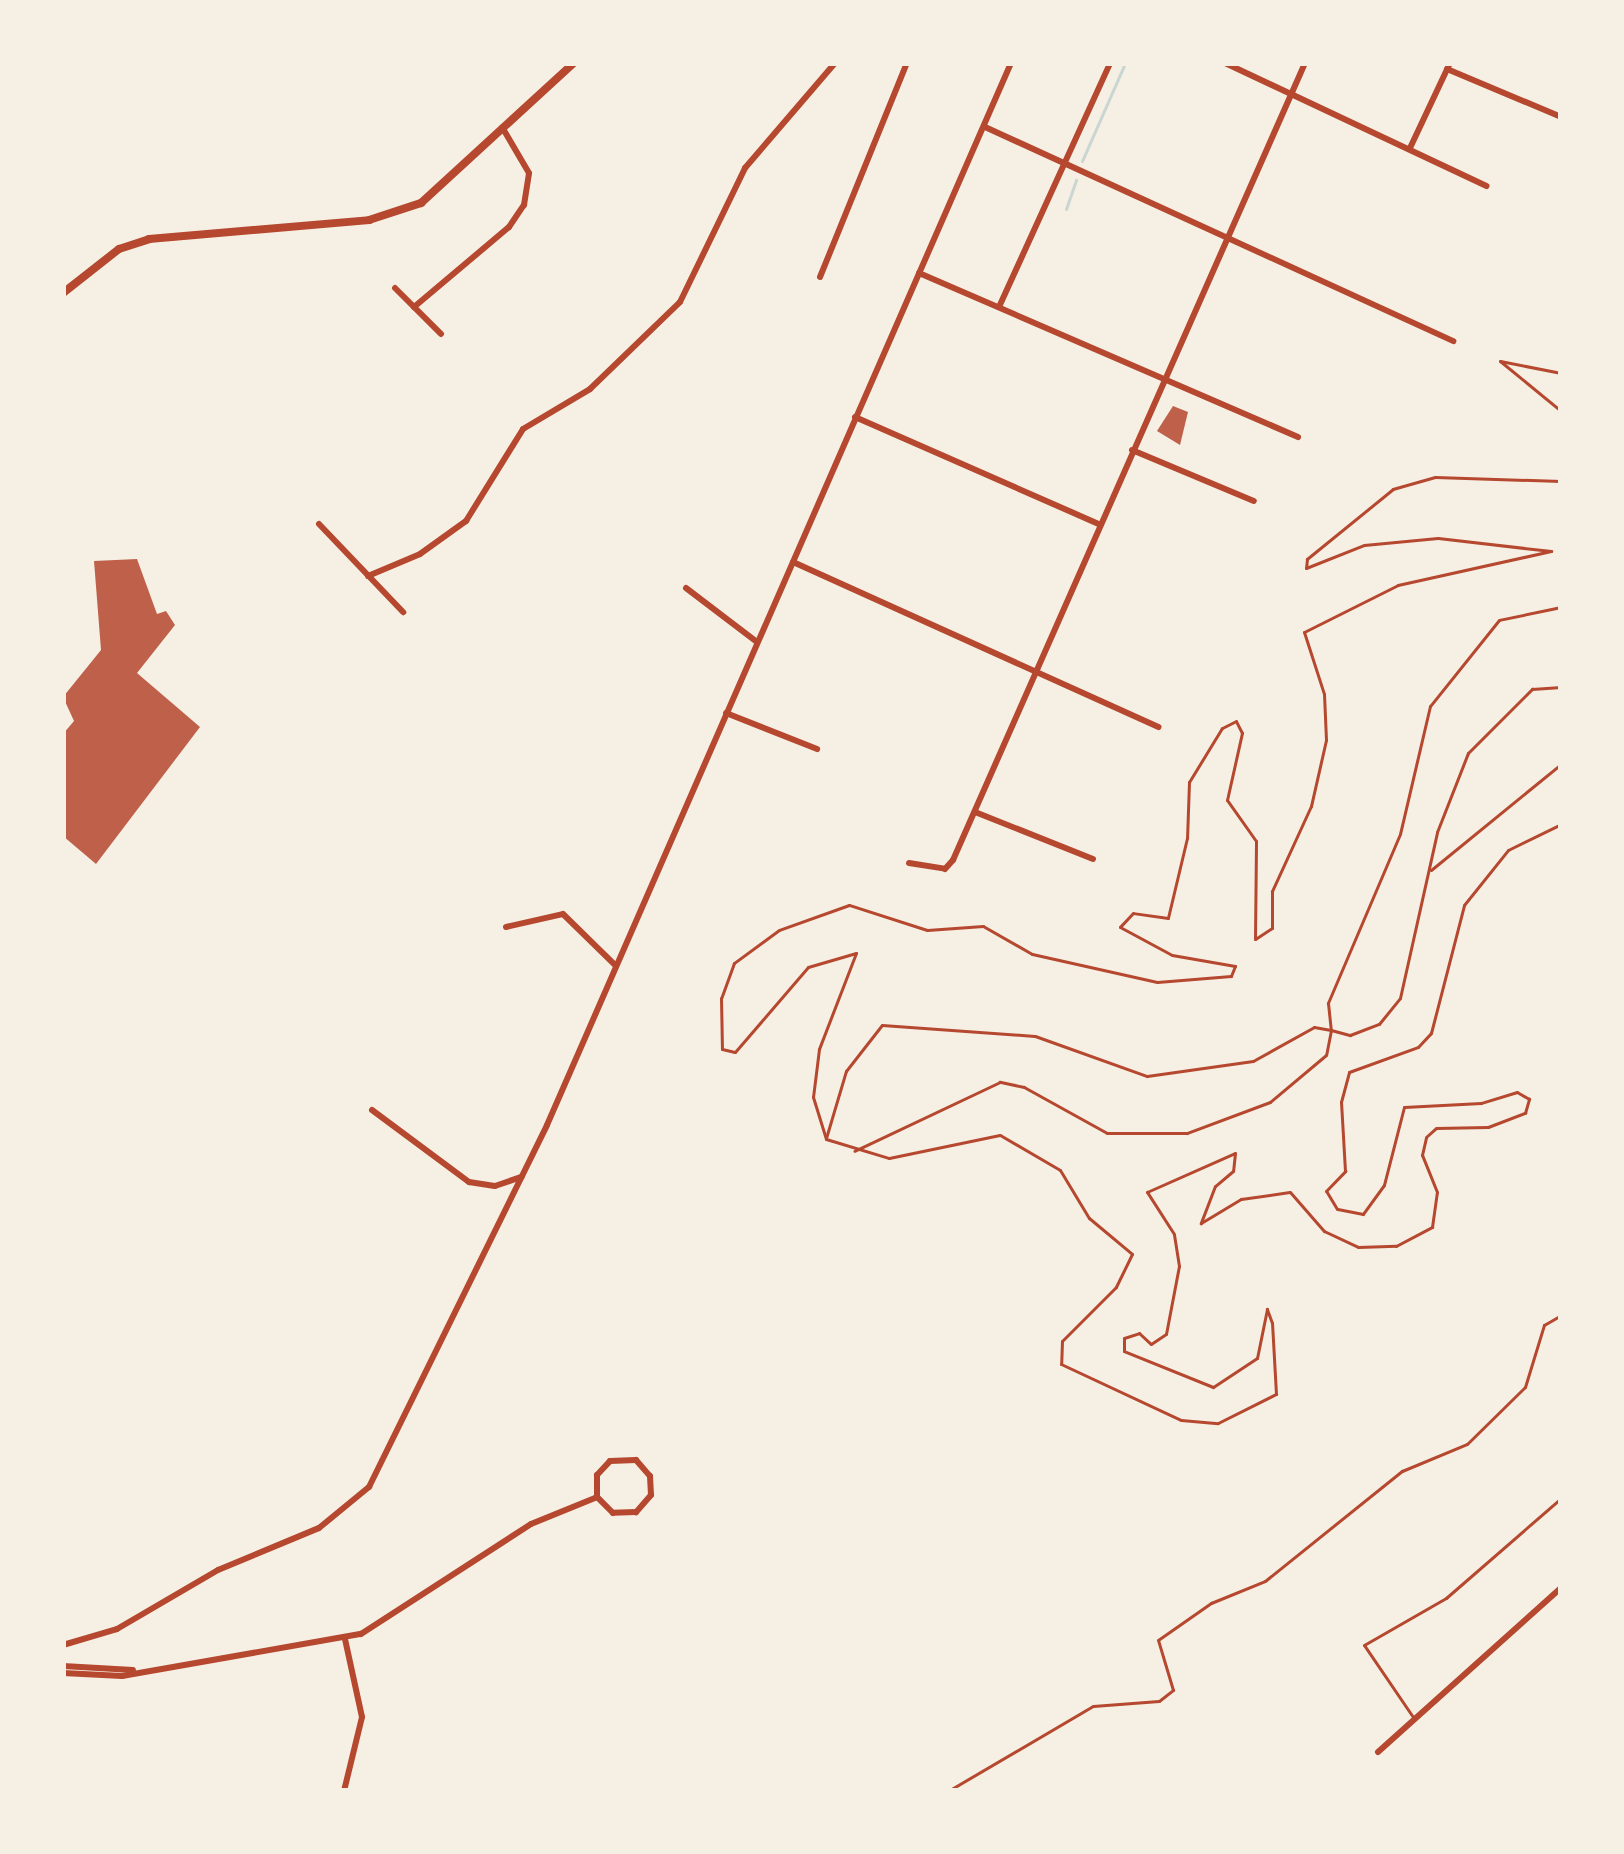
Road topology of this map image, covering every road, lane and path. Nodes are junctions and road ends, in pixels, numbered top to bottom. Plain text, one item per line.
1 (574, 63) edge
2 (835, 63) edge
3 (907, 63) edge
4 (1011, 63) edge
5 (1110, 63) edge
6 (1225, 63) edge
7 (1305, 63) edge
8 (1448, 66) edge
9 (1291, 93) junction
10 (1561, 117) edge
11 (502, 127) junction
12 (985, 127) junction
13 (1410, 148) junction
14 (1065, 162) junction
15 (1486, 185) dead end
16 (1229, 236) junction
17 (919, 273) junction
18 (820, 277) dead end
19 (394, 288) dead end
20 (63, 293) edge
21 (414, 308) junction
22 (999, 308) junction
23 (441, 334) dead end
24 (1454, 341) dead end
25 (1561, 373) edge
26 (1165, 380) junction
27 (1561, 410) edge
28 (855, 417) junction
29 (1298, 437) dead end
30 (1132, 450) junction
31 (1561, 481) edge
32 (1254, 501) dead end
33 (319, 524) dead end
34 (1099, 524) junction
35 (793, 562) junction
36 (368, 576) junction
37 (686, 588) dead end
38 (1561, 607) edge
39 (403, 613) dead end
40 (757, 643) junction
41 (1037, 670) junction
42 (1561, 687) edge
43 (726, 712) junction
44 (1158, 727) dead end
45 (817, 748) dead end
46 (1561, 764) edge
47 (975, 812) junction
48 (1561, 824) edge
49 (1093, 859) dead end
50 (909, 863) dead end
51 (1430, 871) junction
52 (506, 927) dead end
53 (615, 965) junction
54 (1331, 1030) junction
55 (372, 1110) dead end
56 (826, 1139) junction
57 (852, 1151) junction
58 (521, 1177) junction
59 (1561, 1315) edge
60 (597, 1497) junction
61 (1561, 1498) edge
62 (1561, 1588) edge
63 (345, 1639) junction
64 (63, 1645) edge
65 (116, 1666) junction
66 (75, 1668) junction
67 (63, 1670) edge
68 (137, 1671) junction
69 (116, 1677) junction
70 (1415, 1720) junction
71 (1378, 1752) dead end
72 (344, 1791) edge
73 (948, 1791) edge

1 - 11 street
2 - 36 street
3 - 18 street
4 - 12 street
5 - 14 street
6 - 9 street
7 - 9 street
8 - 10 street
8 - 13 street
9 - 13 street
9 - 16 street
11 - 20 street
11 - 21 street
12 - 14 street
12 - 17 street
13 - 15 street
14 - 16 street
14 - 22 street
16 - 24 street
16 - 26 street
17 - 22 street
17 - 28 street
19 - 21 street
21 - 23 street
22 - 26 street
25 - 27 path
26 - 29 street
26 - 30 street
28 - 34 street
28 - 35 street
30 - 32 street
30 - 34 street
31 - 56 path
33 - 36 street
34 - 41 street
35 - 40 street
35 - 41 street
36 - 39 street
37 - 40 street
38 - 54 path
40 - 43 street
41 - 44 street
41 - 47 street
42 - 51 path
43 - 45 street
43 - 53 street
46 - 51 path
47 - 49 street
47 - 50 street
48 - 57 path
51 - 54 path
52 - 53 street
53 - 58 street
54 - 56 path
54 - 57 path
55 - 58 street
56 - 57 path
58 - 64 street
59 - 73 path
60 - 60 street
60 - 63 street
61 - 70 lane
62 - 70 street
63 - 68 street
63 - 72 street
65 - 66 street
65 - 68 street
65 - 69 street
66 - 67 street
66 - 69 street
68 - 69 street
70 - 71 street

